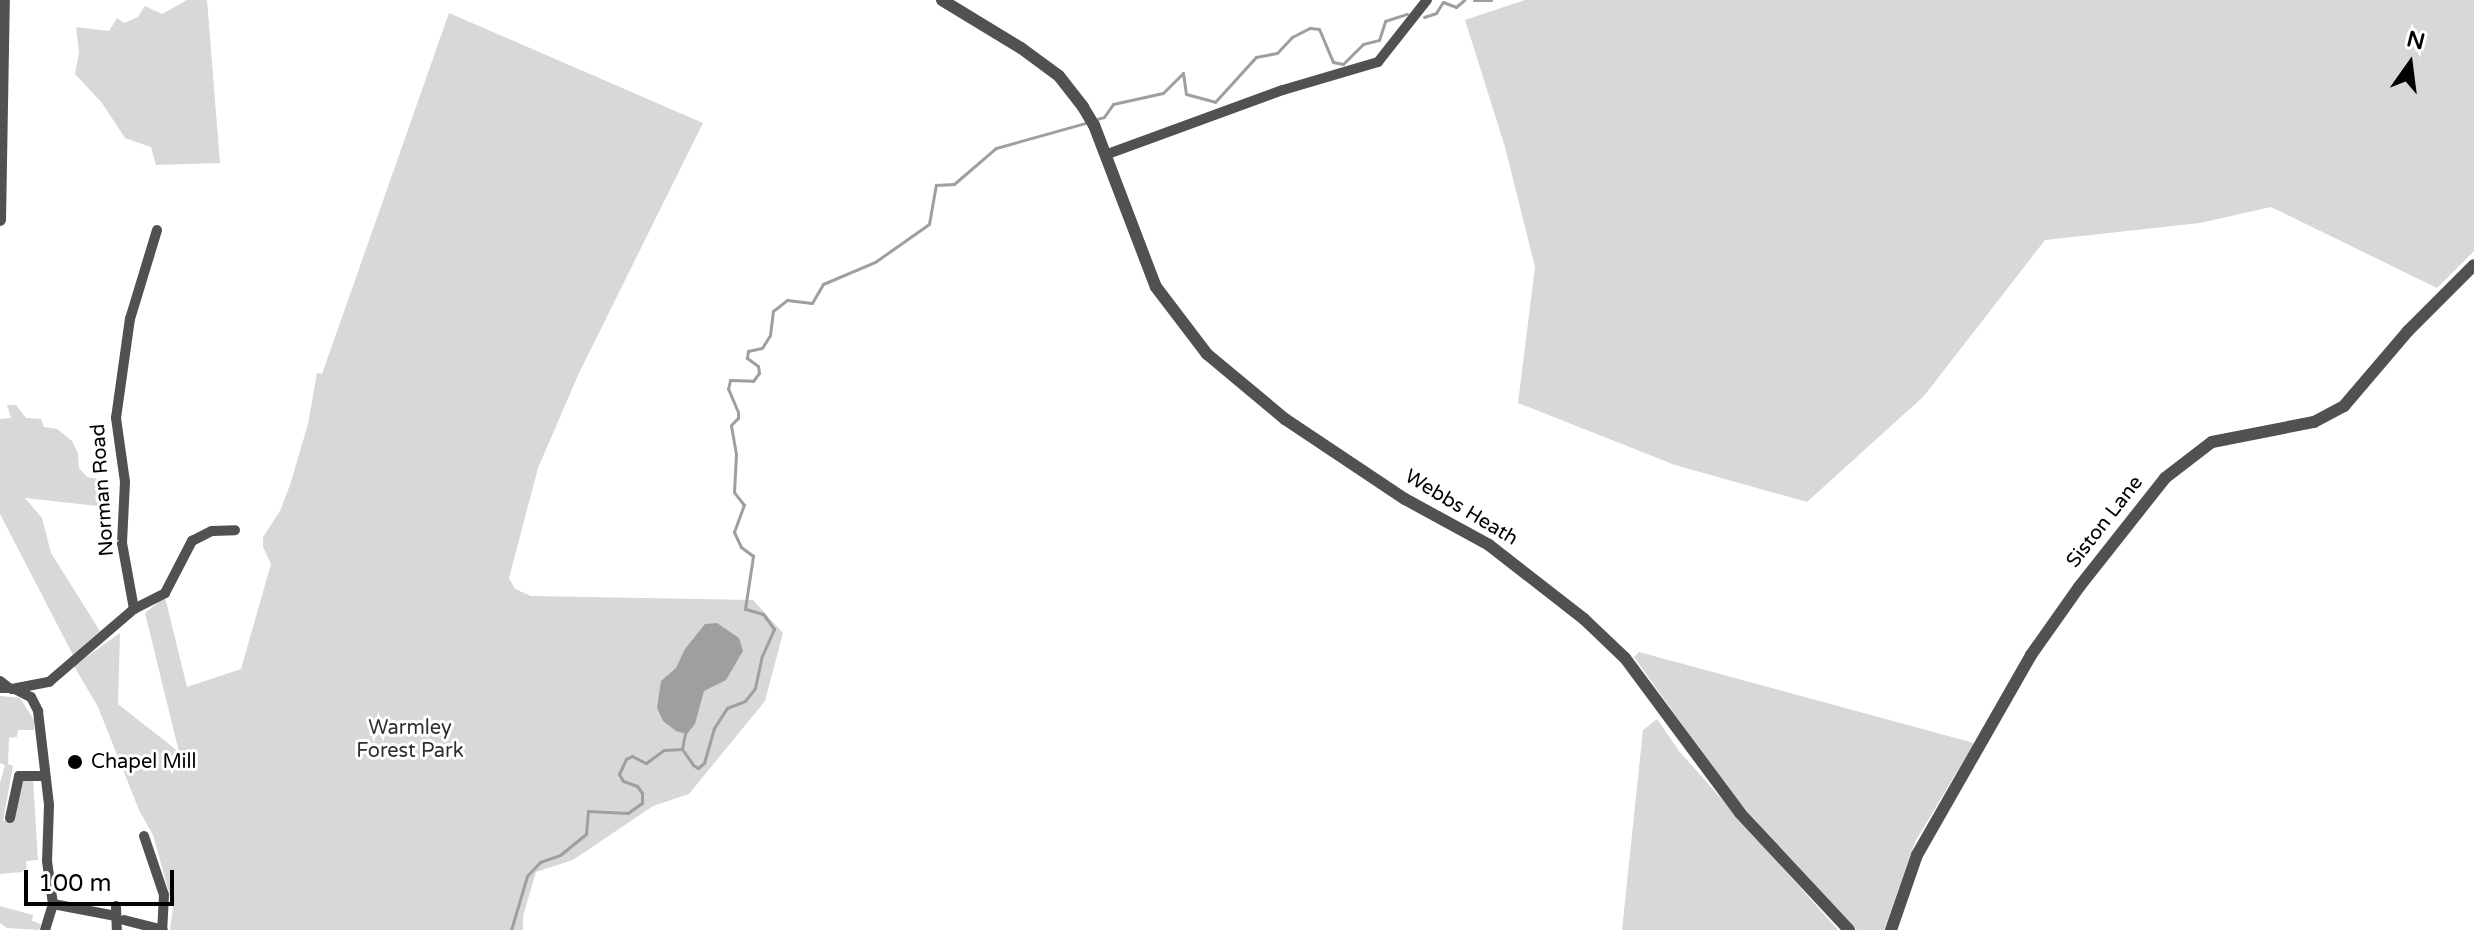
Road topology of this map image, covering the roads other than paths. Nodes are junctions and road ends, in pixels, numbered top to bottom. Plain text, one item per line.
1 (4, 0) edge
2 (942, 0) edge
3 (1427, 0) edge
4 (1105, 155) junction
5 (1, 186) edge
6 (0, 220) edge
7 (157, 230) dead end
8 (2474, 265) edge
9 (235, 530) dead end
10 (137, 607) junction
11 (49, 682) junction
12 (5, 686) edge
13 (37, 707) junction
14 (44, 776) junction
15 (10, 818) dead end
16 (144, 836) dead end
17 (53, 904) junction
18 (119, 914) junction
19 (45, 930) edge
20 (117, 930) edge
21 (163, 930) edge
22 (1849, 930) edge
23 (1891, 930) edge

1 - 5 street
2 - 4 street, Webbs Heath
3 - 4 street
4 - 22 street, Webbs Heath
5 - 6 street
7 - 10 street, Norman Road
8 - 23 street, Siston Lane
9 - 10 street
10 - 11 street
11 - 12 street
11 - 13 street
12 - 13 street
13 - 14 street
14 - 15 street
14 - 17 street
16 - 21 street
17 - 18 street
17 - 19 street
18 - 20 street
18 - 21 street

